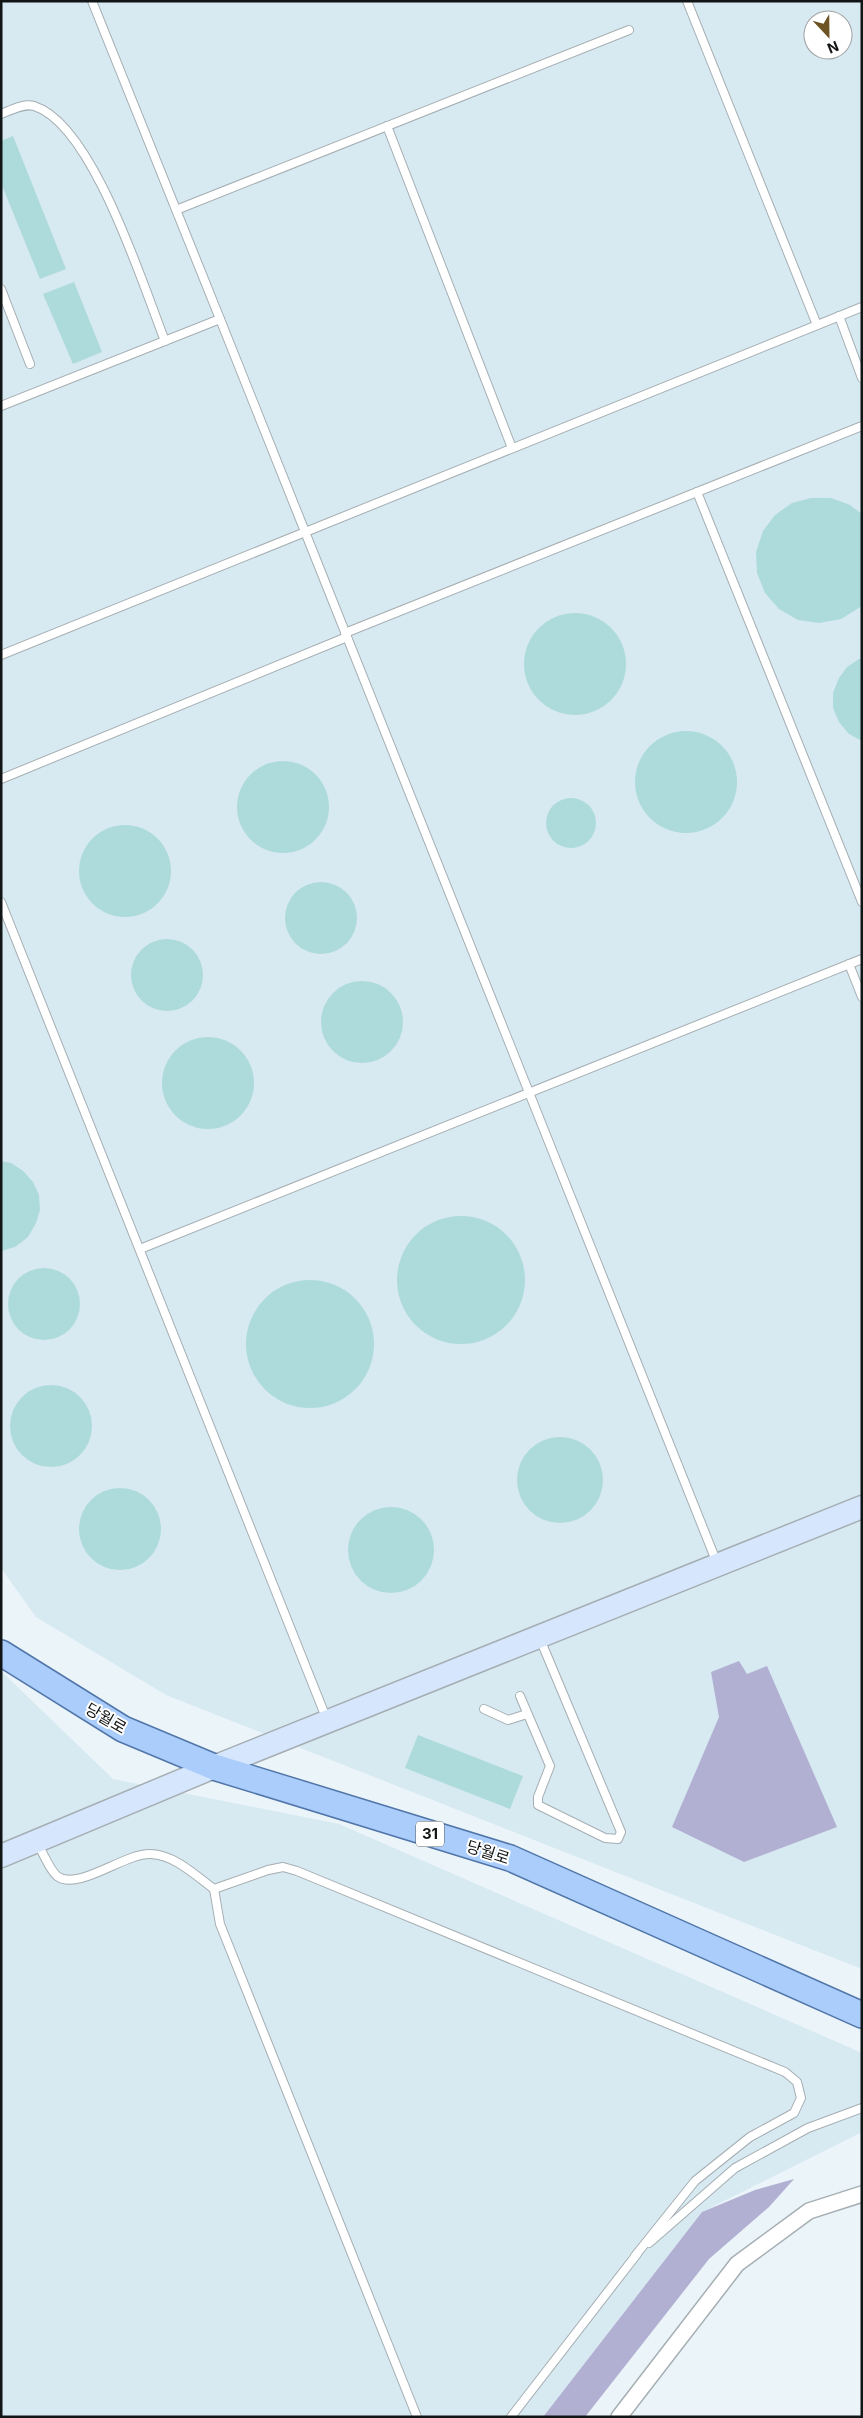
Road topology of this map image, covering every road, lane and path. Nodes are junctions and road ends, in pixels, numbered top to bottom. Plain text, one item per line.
1 (92, 1) edge
2 (687, 1) edge
3 (628, 30) dead end
4 (1, 114) edge
5 (387, 126) junction
6 (176, 210) junction
7 (1, 289) edge
8 (862, 307) edge
9 (839, 316) junction
10 (220, 319) junction
11 (817, 325) junction
12 (165, 341) junction
13 (30, 364) dead end
14 (862, 378) edge
15 (1, 406) edge
16 (862, 426) edge
17 (512, 448) junction
18 (697, 492) junction
19 (305, 532) junction
20 (346, 635) junction
21 (1, 655) edge
22 (1, 779) edge
23 (1, 902) edge
24 (862, 902) edge
25 (862, 959) edge
26 (849, 964) junction
27 (862, 997) edge
28 (528, 1093) junction
29 (140, 1249) junction
30 (862, 1507) edge
31 (717, 1564) junction
32 (540, 1637) junction
33 (1, 1653) edge
34 (520, 1696) dead end
35 (484, 1709) dead end
36 (528, 1714) junction
37 (328, 1723) junction
38 (214, 1767) junction
39 (36, 1841) junction
40 (1, 1856) edge
41 (214, 1889) junction
42 (862, 2015) edge
43 (862, 2108) edge
44 (862, 2194) edge
45 (635, 2256) junction
46 (417, 2417) edge
47 (511, 2417) edge
48 (619, 2417) edge

1 - 6 lane
2 - 11 lane
3 - 5 lane
4 - 12 lane
5 - 6 lane
5 - 17 lane
6 - 10 lane
7 - 13 lane
8 - 9 lane
9 - 11 lane
9 - 14 lane
10 - 12 lane
10 - 19 lane
11 - 17 lane
12 - 15 lane
16 - 18 lane
17 - 19 lane
18 - 20 lane
18 - 24 lane
19 - 20 lane
19 - 21 lane
20 - 22 lane
20 - 28 lane
23 - 29 lane
25 - 26 lane
26 - 27 lane
26 - 28 lane
28 - 29 lane
28 - 31 lane
29 - 37 lane
30 - 31 main road
31 - 32 main road
32 - 36 lane
32 - 37 main road
33 - 38 main road, 당월로 / 31
34 - 36 lane
35 - 36 lane
37 - 38 main road
38 - 39 main road
38 - 42 main road, 당월로 / 31
39 - 40 main road
39 - 41 lane
41 - 45 lane
41 - 46 lane
43 - 45 lane
44 - 48 street
45 - 47 lane

